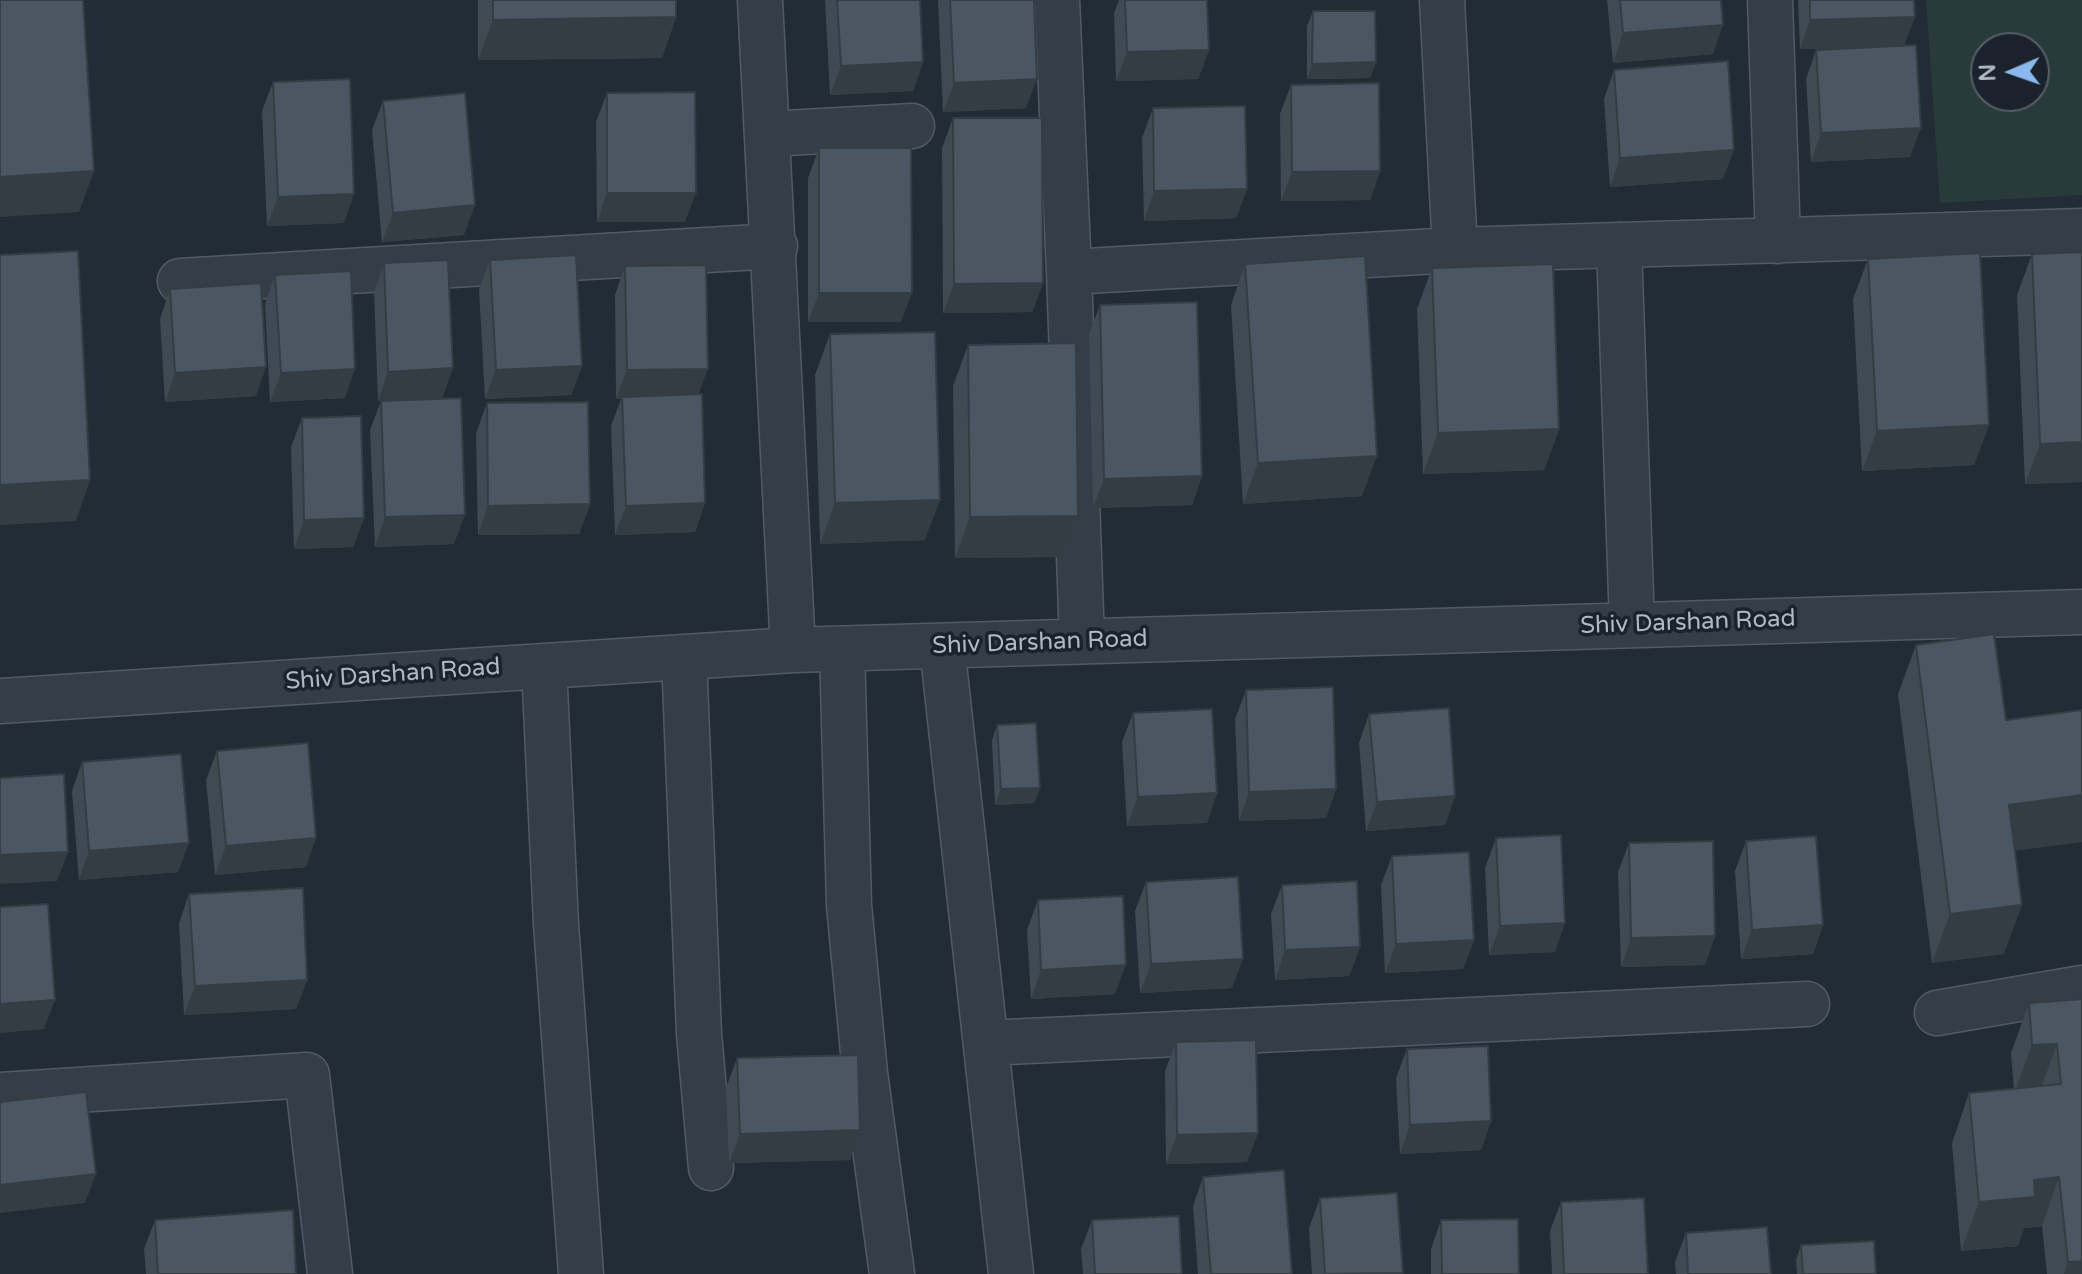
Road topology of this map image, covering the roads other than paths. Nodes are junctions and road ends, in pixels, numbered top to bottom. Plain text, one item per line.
1 (760, 0) edge
2 (1057, 0) edge
3 (1442, 0) edge
4 (1770, 0) edge
5 (912, 126) dead end
6 (768, 134) junction
7 (2082, 231) edge
8 (1778, 241) junction
9 (1619, 245) junction
10 (775, 246) junction
11 (1455, 250) junction
12 (1069, 272) junction
13 (180, 281) dead end
14 (2082, 612) edge
15 (1632, 625) junction
16 (1082, 641) junction
17 (942, 646) junction
18 (842, 649) junction
19 (793, 650) junction
20 (684, 657) junction
21 (544, 666) junction
22 (0, 701) edge
23 (2082, 988) edge
24 (1807, 1004) dead end
25 (1937, 1013) dead end
26 (986, 1043) junction
27 (0, 1095) edge
28 (711, 1168) dead end
29 (330, 1274) edge
30 (581, 1274) edge
31 (892, 1274) edge
32 (1011, 1274) edge

1 - 6 street
2 - 12 street
3 - 11 street
4 - 8 street
5 - 6 street
6 - 10 street
7 - 8 street
8 - 9 street
9 - 11 street
9 - 15 street
10 - 13 street
10 - 19 street
11 - 12 street
12 - 16 street
14 - 15 street, Shiv Darshan Road
15 - 16 street, Shiv Darshan Road
16 - 17 street, Shiv Darshan Road
17 - 18 street, Shiv Darshan Road
17 - 26 street
18 - 19 street, Shiv Darshan Road
18 - 31 street
19 - 20 street, Shiv Darshan Road
20 - 21 street, Shiv Darshan Road
20 - 28 street
21 - 22 street, Shiv Darshan Road
21 - 30 street
23 - 25 street
24 - 26 street
26 - 32 street
27 - 29 street

